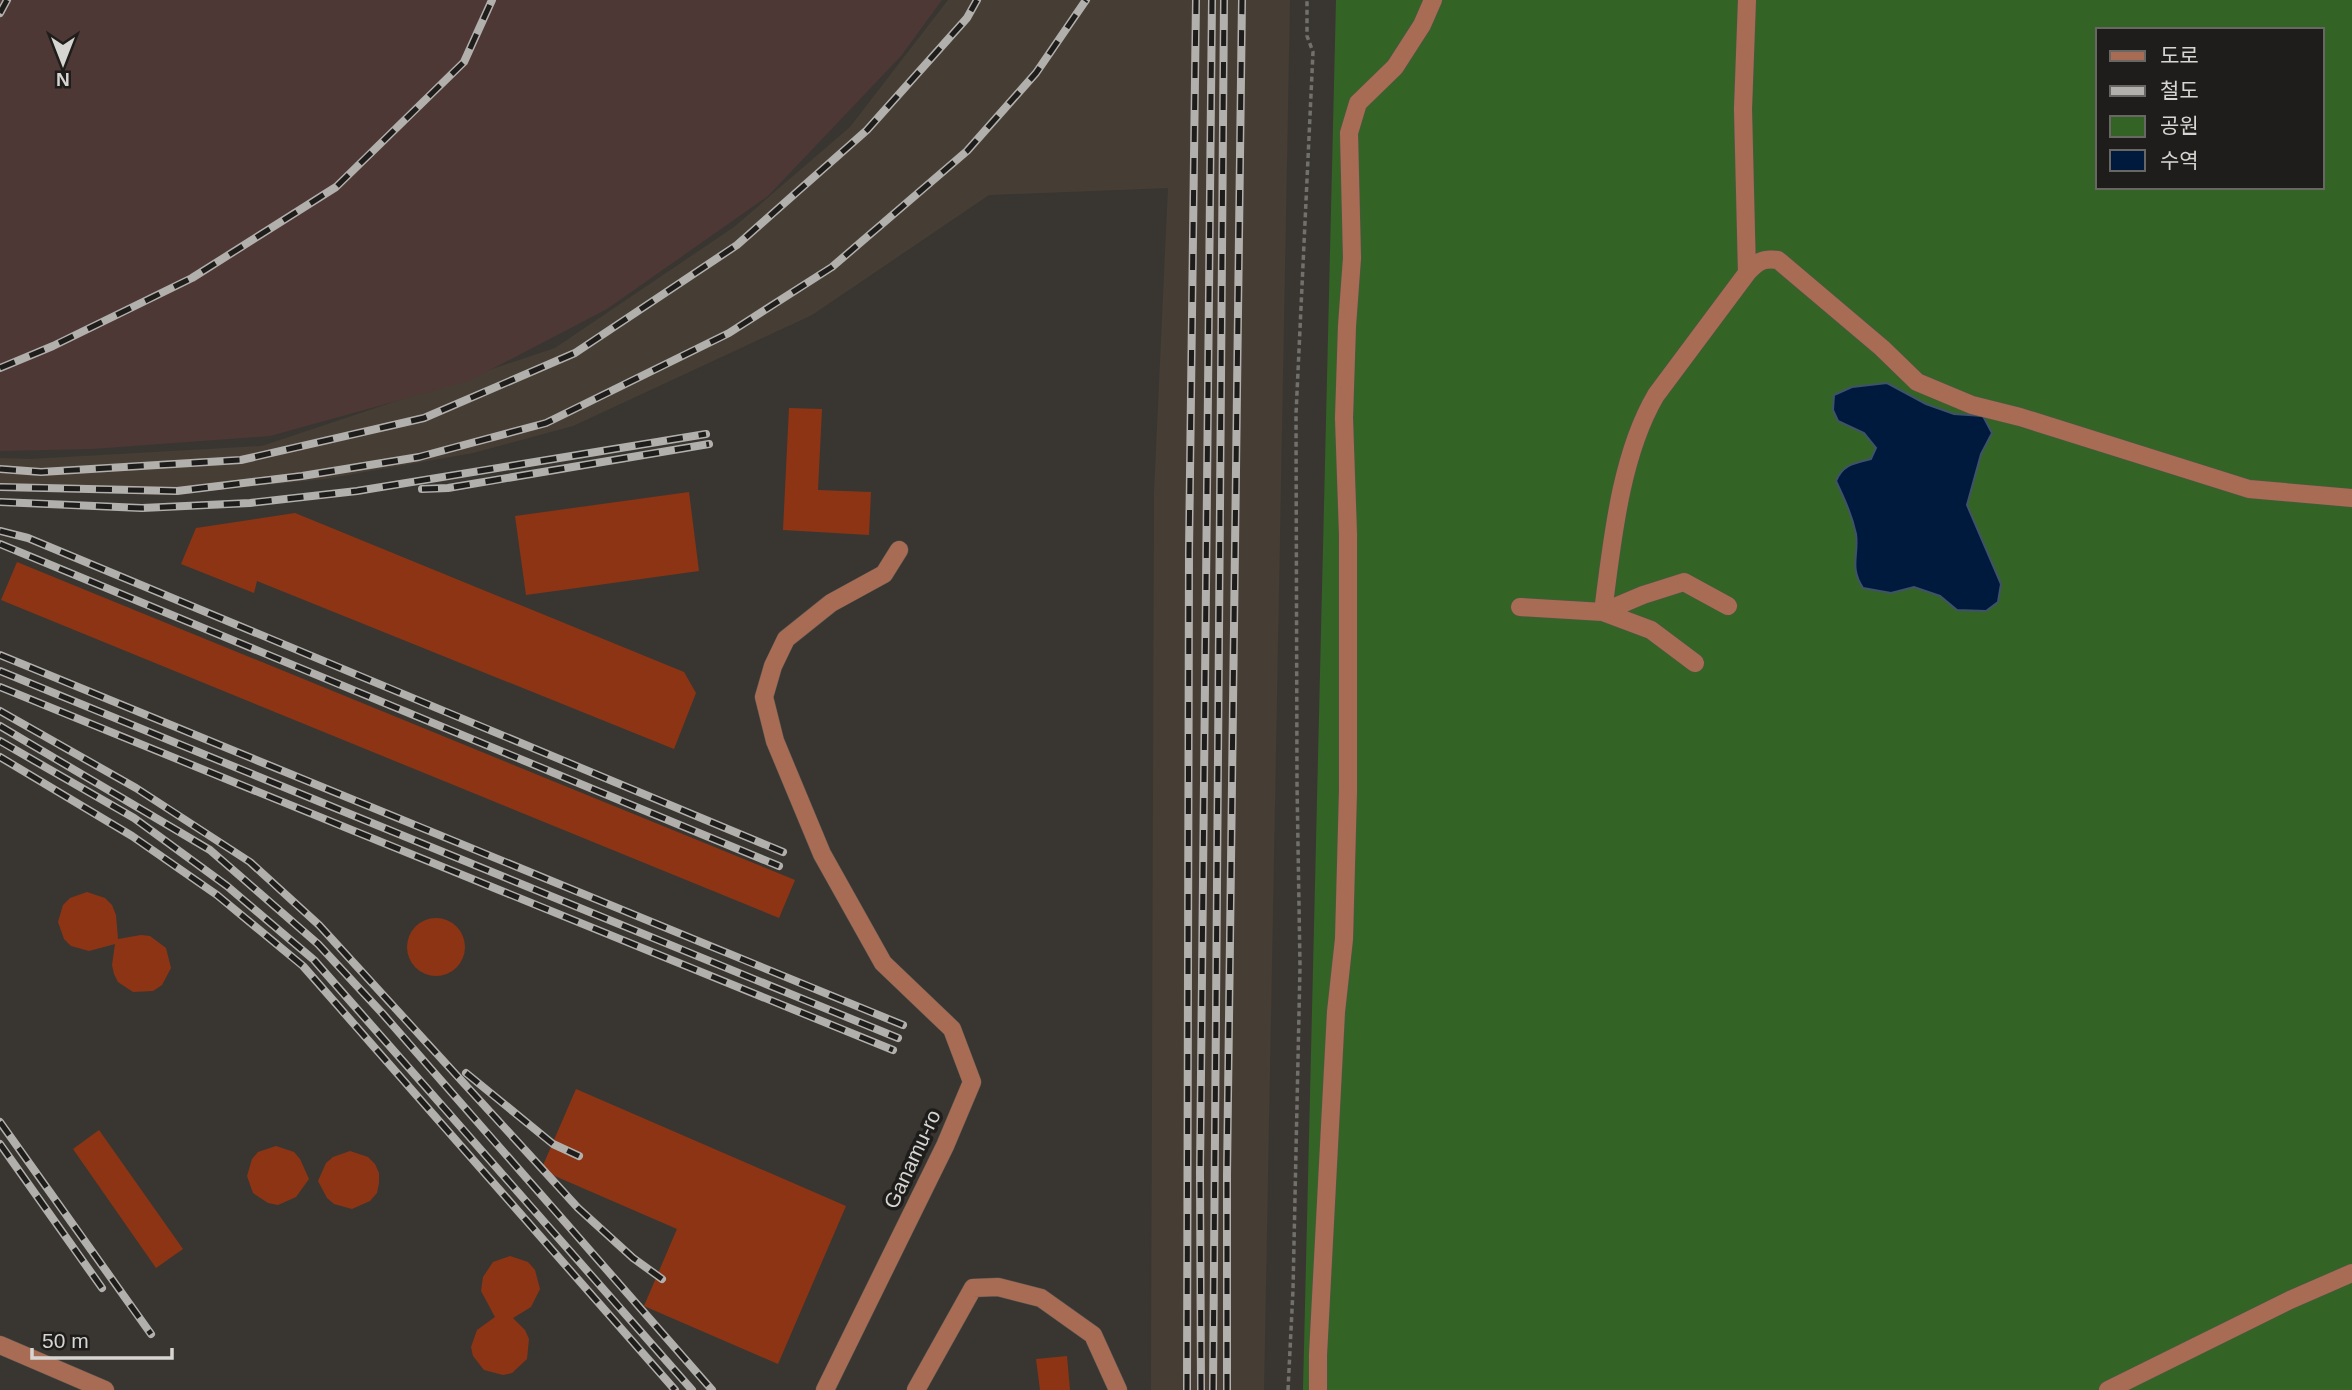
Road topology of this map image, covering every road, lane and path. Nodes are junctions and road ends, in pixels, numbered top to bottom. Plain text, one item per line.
1 (1307, 0) edge
2 (1433, 0) edge
3 (1747, 0) edge
4 (1747, 273) junction
5 (2352, 498) edge
6 (899, 550) dead end
7 (1728, 606) dead end
8 (1520, 607) dead end
9 (1603, 612) junction
10 (1695, 663) dead end
11 (2352, 1273) edge
12 (0, 1345) edge
13 (105, 1390) edge
14 (825, 1390) edge
15 (916, 1390) edge
16 (1118, 1390) edge
17 (1288, 1390) edge
18 (1318, 1390) edge
19 (2108, 1390) edge

1 - 17 path
2 - 18 street
3 - 4 street
4 - 5 street
4 - 9 street
6 - 14 street, Ganamu-ro
7 - 9 street
8 - 9 street
9 - 10 street
11 - 19 street
12 - 13 street
15 - 16 street

